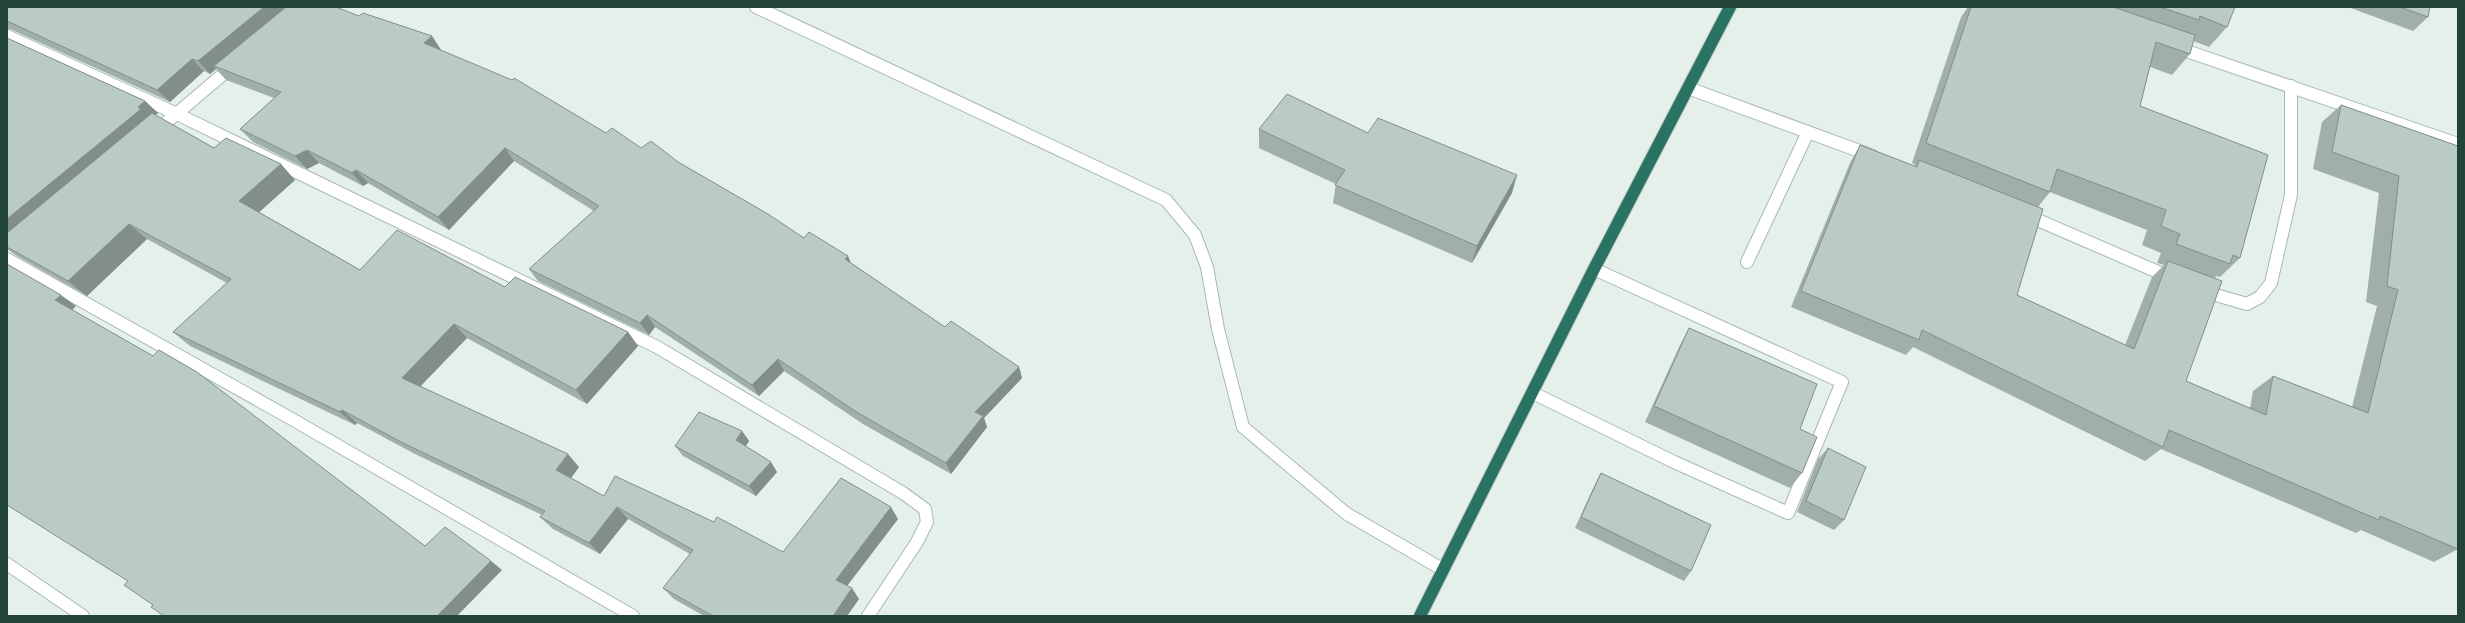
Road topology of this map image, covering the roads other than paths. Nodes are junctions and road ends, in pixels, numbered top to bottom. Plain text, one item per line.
1 (756, 7) edge
2 (1730, 7) edge
3 (7, 36) edge
4 (2164, 43) edge
5 (242, 58) edge
6 (2291, 86) junction
7 (1688, 88) junction
8 (177, 114) junction
9 (1808, 132) junction
10 (146, 139) edge
11 (2458, 144) edge
12 (1886, 160) edge
13 (2013, 210) edge
14 (9, 254) edge
15 (1747, 262) dead end
16 (1594, 269) junction
17 (1533, 393) junction
18 (7, 564) edge
19 (1442, 570) junction
20 (83, 616) edge
21 (633, 616) edge
22 (868, 616) edge
23 (1420, 616) edge

1 - 19 street
2 - 7 highway
3 - 8 street
4 - 6 street
5 - 8 street
6 - 11 street
6 - 13 street
7 - 9 street
7 - 16 highway
8 - 10 street
8 - 22 street
9 - 12 street
9 - 15 street
14 - 21 street
16 - 17 highway
16 - 17 street
17 - 19 highway
18 - 20 street
19 - 23 highway

